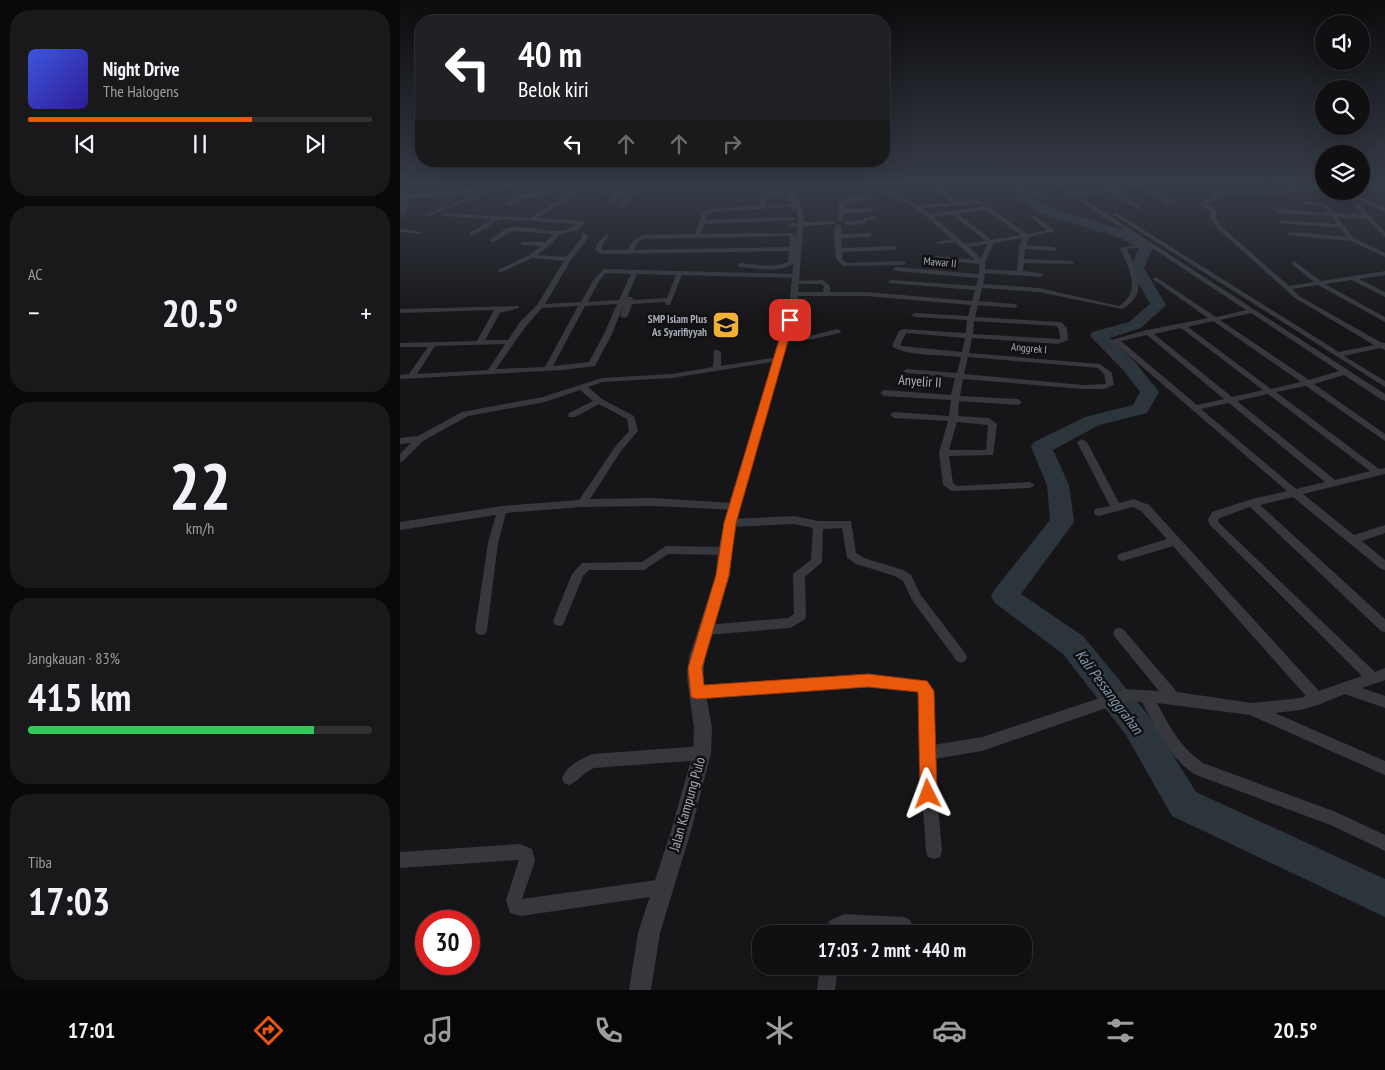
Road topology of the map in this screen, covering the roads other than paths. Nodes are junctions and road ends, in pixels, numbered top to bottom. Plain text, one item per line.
1 (481, 228) edge
2 (575, 228) edge
3 (700, 228) edge
4 (769, 228) edge
5 (793, 228) edge
6 (793, 228) edge
7 (837, 228) edge
8 (944, 228) edge
9 (973, 228) edge
10 (1016, 228) edge
11 (1048, 228) edge
12 (1122, 228) edge
13 (1138, 228) edge
14 (1220, 228) edge
15 (1343, 228) edge
16 (510, 229) joint
17 (518, 229) joint
18 (400, 230) edge
19 (419, 232) dead end
20 (472, 234) dead end
21 (557, 234) dead end
22 (584, 234) dead end
23 (1290, 234) dead end
24 (717, 235) junction
25 (869, 235) dead end
26 (606, 236) dead end
27 (697, 236) junction
28 (837, 236) junction
29 (1027, 236) junction
30 (1352, 239) junction
31 (957, 240) junction
32 (492, 241) dead end
33 (991, 242) junction
34 (523, 243) dead end
35 (939, 243) dead end
36 (548, 244) junction
37 (1147, 245) junction
38 (966, 246) junction
39 (1165, 246) junction
40 (1022, 247) junction
41 (894, 248) dead end
42 (793, 249) junction
43 (1054, 249) dead end
44 (713, 250) junction
45 (754, 250) junction
46 (840, 250) junction
47 (628, 252) junction
48 (1385, 255) edge
49 (531, 256) junction
50 (936, 258) dead end
51 (568, 259) junction
52 (1022, 261) junction
53 (982, 262) junction
54 (903, 263) dead end
55 (1071, 263) dead end
56 (1294, 263) dead end
57 (740, 265) dead end
58 (754, 266) junction
59 (896, 269) dead end
60 (500, 271) dead end
61 (638, 271) junction
62 (680, 272) junction
63 (982, 273) junction
64 (1020, 273) junction
65 (1385, 274) edge
66 (1040, 275) dead end
67 (1156, 279) dead end
68 (1354, 279) junction
69 (891, 282) dead end
70 (795, 284) junction
71 (1226, 285) junction
72 (1322, 285) junction
73 (979, 287) junction
74 (1214, 287) junction
75 (1288, 288) junction
76 (826, 295) junction
77 (1385, 295) edge
78 (624, 302) junction
79 (975, 302) junction
80 (582, 305) junction
81 (540, 306) junction
82 (1015, 306) dead end
83 (517, 307) dead end
84 (504, 308) junction
85 (400, 311) edge
86 (1252, 312) junction
87 (915, 315) dead end
88 (624, 316) dead end
89 (971, 319) junction
90 (1214, 319) junction
91 (1385, 320) edge
92 (1288, 323) junction
93 (1181, 325) junction
94 (1276, 326) junction
95 (837, 331) dead end
96 (1146, 332) junction
97 (969, 337) junction
98 (783, 340) junction
99 (480, 342) junction
100 (510, 342) junction
101 (434, 344) junction
102 (400, 345) edge
103 (1384, 346) edge
104 (717, 352) dead end
105 (965, 354) junction
106 (1338, 355) junction
107 (778, 359) junction
108 (548, 369) junction
109 (716, 369) junction
110 (907, 371) dead end
111 (490, 372) junction
112 (1344, 372) junction
113 (400, 377) edge
114 (412, 377) junction
115 (960, 377) junction
116 (1308, 383) junction
117 (1385, 385) edge
118 (582, 387) junction
119 (1270, 391) junction
120 (884, 393) dead end
121 (955, 397) junction
122 (1385, 398) edge
123 (1230, 400) junction
124 (599, 401) junction
125 (1018, 402) dead end
126 (1194, 408) junction
127 (572, 415) dead end
128 (894, 415) dead end
129 (953, 419) junction
130 (1385, 438) edge
131 (420, 439) junction
132 (400, 441) edge
133 (1082, 442) dead end
134 (944, 453) junction
135 (400, 459) edge
136 (1381, 472) edge
137 (1334, 484) junction
138 (1030, 485) dead end
139 (1294, 493) junction
140 (582, 503) junction
141 (1252, 503) junction
142 (734, 507) junction
143 (1116, 507) junction
144 (502, 510) junction
145 (1099, 512) dead end
146 (730, 523) junction
147 (818, 525) junction
148 (400, 526) edge
149 (1385, 529) edge
150 (1353, 540) junction
151 (1174, 541) junction
152 (725, 551) junction
153 (1124, 557) dead end
154 (1385, 566) edge
155 (559, 621) dead end
156 (1385, 627) edge
157 (481, 630) dead end
158 (706, 630) junction
159 (1118, 632) dead end
160 (961, 657) dead end
161 (1379, 676) edge
162 (1348, 689) junction
163 (697, 692) junction
164 (1145, 695) junction
165 (1173, 698) junction
166 (1318, 699) junction
167 (1385, 702) edge
168 (1251, 709) junction
169 (702, 753) junction
170 (926, 753) junction
171 (1385, 768) edge
172 (569, 778) dead end
173 (1385, 843) edge
174 (934, 850) dead end
175 (400, 860) edge
176 (664, 887) junction
177 (839, 925) edge
178 (889, 925) edge
179 (828, 975) edge
180 (640, 990) edge
181 (826, 990) edge

1 - 20 street
2 - 17 street
3 - 27 street
4 - 24 street
5 - 42 street
6 - 70 street, Jalan Kampung Pulo
7 - 28 street
8 - 31 street
9 - 33 street
10 - 29 street
11 - 29 street
12 - 37 street
13 - 39 street
14 - 75 street
15 - 30 street
16 - 17 street
16 - 32 street
18 - 19 street
21 - 36 street
22 - 51 street
23 - 30 street
24 - 27 street
24 - 44 street
25 - 28 street
26 - 47 street
27 - 47 street
28 - 46 street
29 - 33 street
29 - 40 street
30 - 48 street
31 - 35 street
31 - 38 street
33 - 38 street
33 - 53 street
34 - 36 street
36 - 49 street
37 - 39 street
37 - 73 street
37 - 74 street
38 - 53 street
39 - 71 street
40 - 43 street
40 - 52 street
41 - 46 street
42 - 45 street
42 - 58 street
44 - 45 street
44 - 47 street
45 - 58 street
46 - 54 street
49 - 51 street
49 - 60 street
50 - 53 street
51 - 81 street
52 - 55 street
52 - 64 street
53 - 63 street
56 - 72 street
57 - 58 street
59 - 63 street, Mawar II
61 - 62 street
61 - 78 street
61 - 80 street
62 - 70 street
62 - 78 street
63 - 64 street, Mawar II
63 - 73 street
64 - 66 street, Mawar II
65 - 68 street
67 - 90 street
68 - 72 street
68 - 77 street
69 - 73 street
70 - 76 street
70 - 76 street
70 - 98 street, Jalan Kampung Pulo
71 - 74 street
71 - 92 street
72 - 75 street
72 - 91 street
73 - 79 street
74 - 86 street
75 - 103 street
76 - 79 street
78 - 80 street
78 - 88 street
78 - 108 street
79 - 82 street
79 - 89 street
80 - 81 street
80 - 108 street
81 - 100 street
83 - 84 street
84 - 85 street
84 - 99 street
86 - 90 street
86 - 94 street
87 - 89 street
89 - 97 street
89 - 97 street
90 - 93 street
90 - 116 street
92 - 94 street
92 - 106 street
93 - 96 street
93 - 119 street
94 - 112 street
95 - 98 street
96 - 123 street
96 - 126 street
97 - 105 street
97 - 105 street, Anggrek I
98 - 107 street, Jalan Kampung Pulo
99 - 100 street
99 - 101 street
100 - 111 street
101 - 102 street
101 - 114 street
103 - 106 street
104 - 109 street
105 - 115 street
105 - 115 street, Anggrek I
106 - 117 street
107 - 109 street
107 - 142 street, Jalan Kampung Pulo
108 - 111 street
109 - 118 street
110 - 115 street
111 - 114 street
112 - 116 street
112 - 122 street
113 - 114 street
115 - 121 street
116 - 119 street
116 - 130 street
118 - 124 street
118 - 131 street
119 - 123 street
119 - 136 street
120 - 121 street, Anyelir II
121 - 125 street, Anyelir II
121 - 129 street
123 - 126 street
123 - 137 street
124 - 127 street
124 - 140 street
126 - 139 street
128 - 129 street
129 - 134 street
129 - 134 street
131 - 132 street
131 - 135 street
133 - 143 street
134 - 138 street
136 - 137 street
137 - 139 street
139 - 141 street
139 - 150 street
140 - 142 street
140 - 144 street
141 - 156 street
141 - 161 street
142 - 146 street, Jalan Kampung Pulo
143 - 145 street
143 - 151 street
144 - 148 street
144 - 157 street
146 - 147 street
146 - 152 street, Jalan Kampung Pulo
147 - 158 street
147 - 160 street
149 - 150 street
150 - 154 street
151 - 153 street
151 - 166 street
152 - 155 street
152 - 158 street, Jalan Kampung Pulo
158 - 163 street, Jalan Kampung Pulo
159 - 165 street
161 - 162 street
162 - 166 street
162 - 167 street
163 - 169 street, Jalan Kampung Pulo
163 - 170 street
164 - 165 street
164 - 170 street
164 - 173 street
165 - 168 street
166 - 168 street
168 - 171 street
169 - 172 street
169 - 176 street, Jalan Kampung Pulo
170 - 174 street
175 - 176 street
176 - 180 street, Jalan Kampung Pulo
177 - 178 street
179 - 181 street

